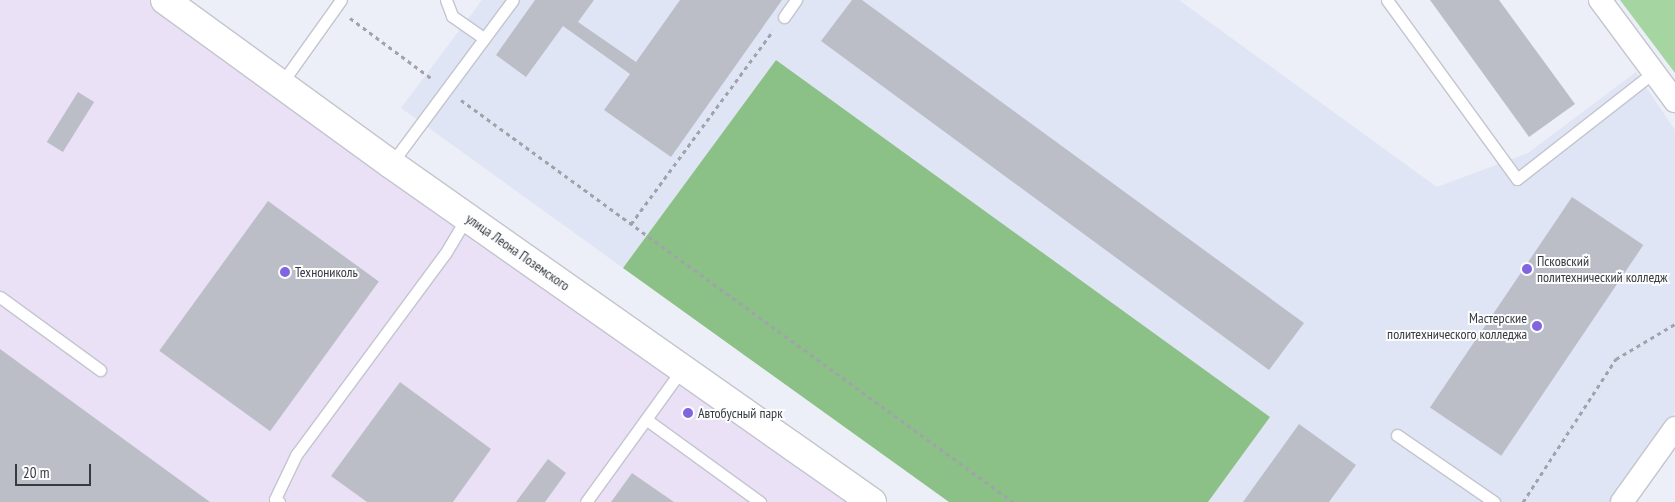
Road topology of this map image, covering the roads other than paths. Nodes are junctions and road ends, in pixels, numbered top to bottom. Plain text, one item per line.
1 (165, 0) edge
2 (446, 0) edge
3 (513, 0) edge
4 (796, 0) edge
5 (1387, 0) edge
6 (1600, 0) edge
7 (338, 4) edge
8 (784, 17) road end
9 (484, 38) junction
10 (1654, 72) junction
11 (281, 84) junction
12 (1675, 101) edge
13 (391, 164) junction
14 (467, 217) junction
15 (0, 297) edge
16 (683, 368) junction
17 (100, 370) dead end
18 (647, 420) junction
19 (1675, 428) edge
20 (1397, 436) dead end
21 (279, 502) edge
22 (586, 502) edge
23 (760, 502) edge
24 (872, 502) edge
25 (1494, 502) edge
26 (1622, 502) edge

1 - 11 highway, улица Леона Поземского
2 - 9 lane
3 - 9 lane
4 - 8 lane
5 - 10 lane
6 - 10 street
7 - 11 lane
9 - 13 lane
10 - 12 street
11 - 13 highway, улица Леона Поземского
13 - 14 highway, улица Леона Поземского
14 - 16 highway, улица Леона Поземского
14 - 21 lane
15 - 17 lane
16 - 18 lane
16 - 24 highway, улица Леона Поземского
18 - 22 lane
18 - 23 lane
19 - 26 street
20 - 25 lane

